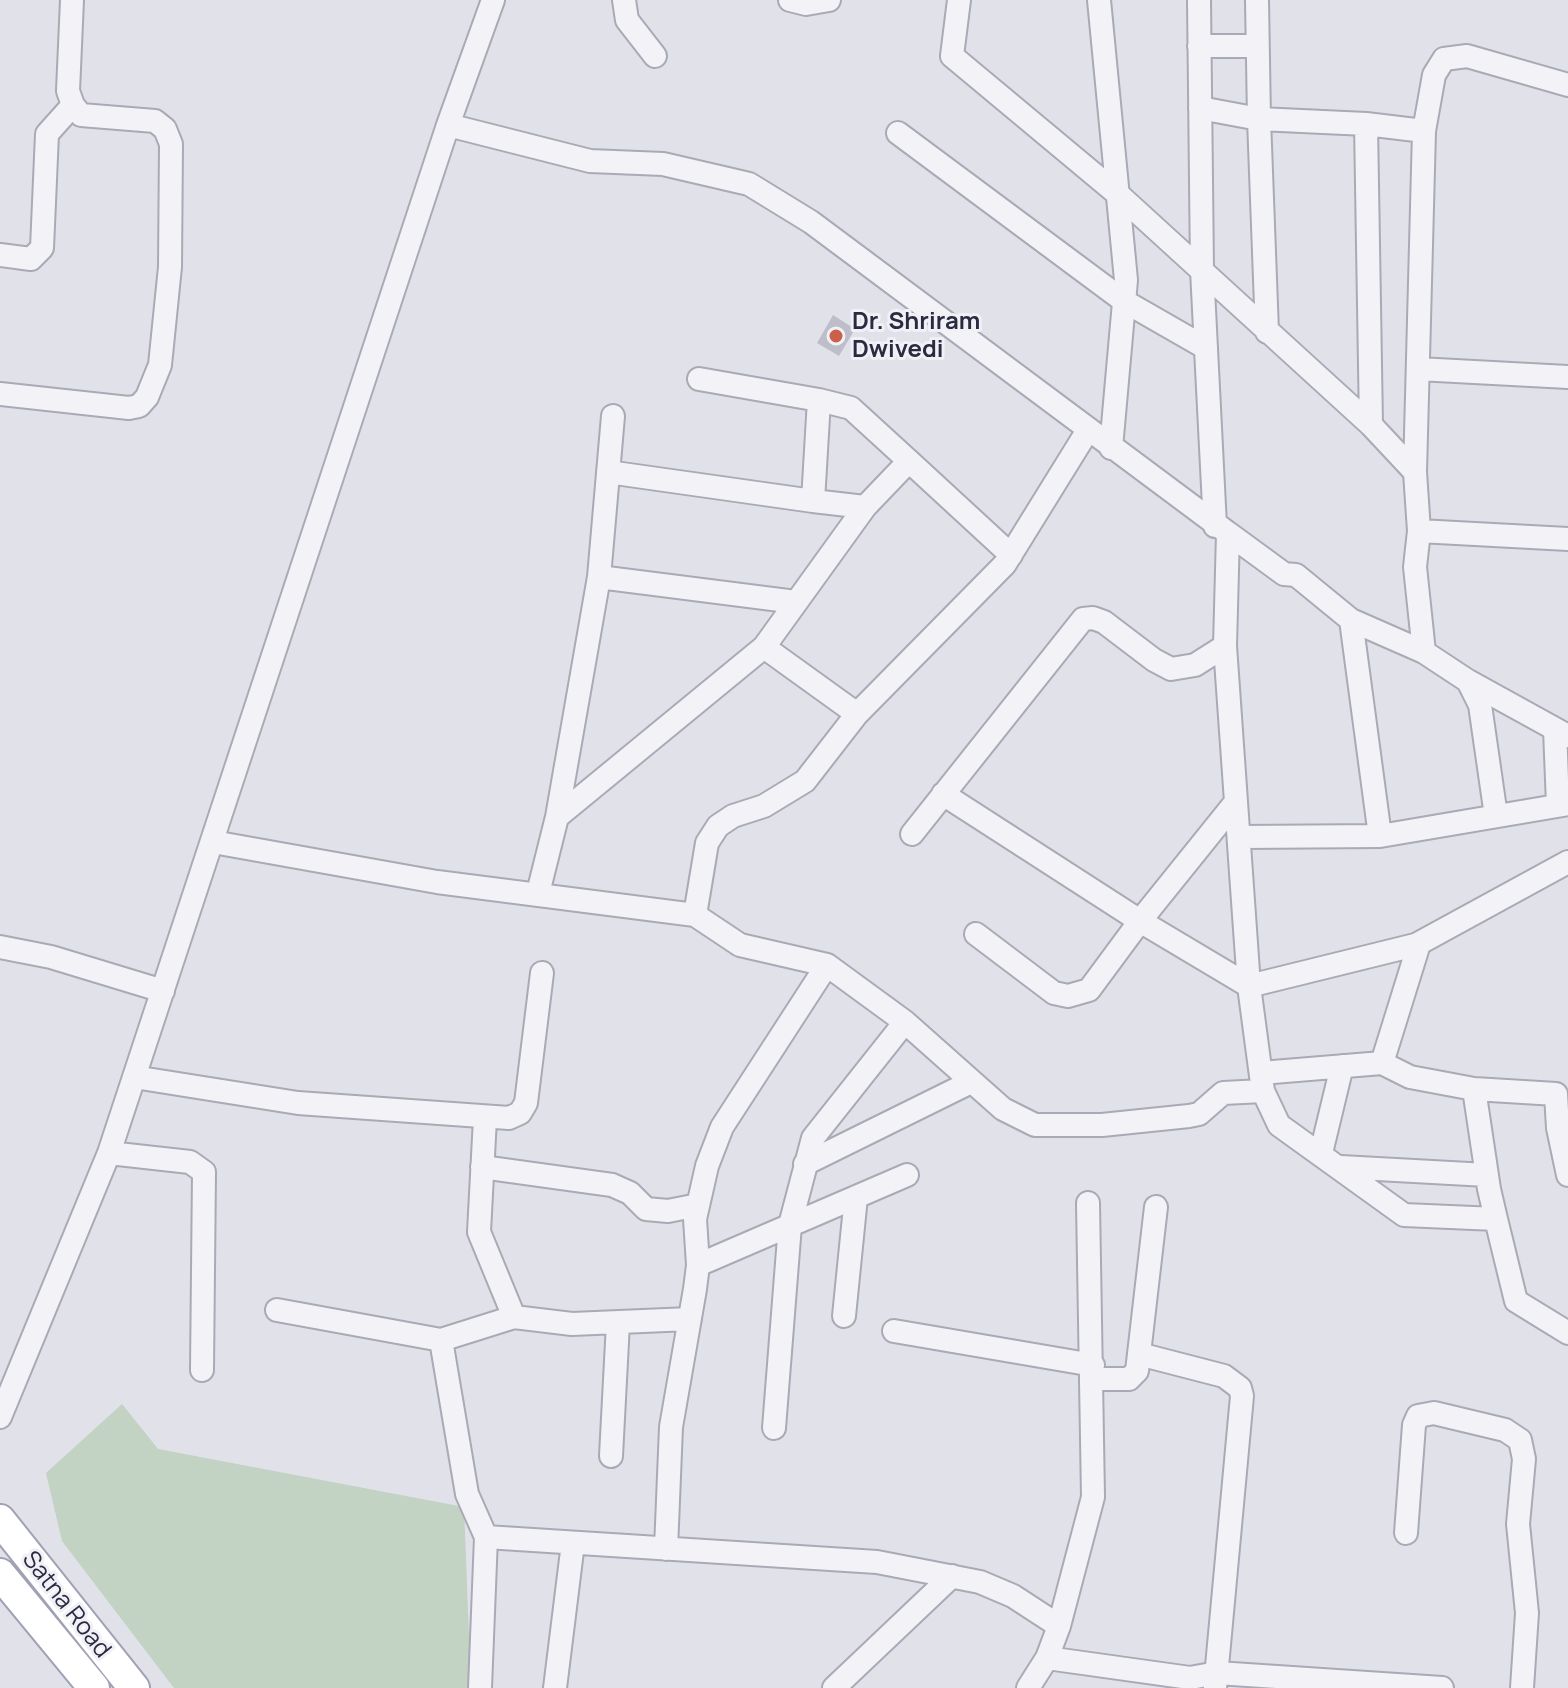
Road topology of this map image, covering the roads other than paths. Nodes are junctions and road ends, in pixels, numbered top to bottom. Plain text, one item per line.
1 (72, 0) edge
2 (493, 0) edge
3 (624, 0) edge
4 (790, 0) edge
5 (829, 0) edge
6 (959, 0) edge
7 (1099, 0) edge
8 (1192, 0) edge
9 (1199, 0) edge
10 (1257, 0) edge
11 (1199, 46) junction
12 (1257, 46) junction
13 (655, 56) dead end
14 (1568, 85) edge
15 (73, 105) junction
16 (1200, 108) junction
17 (1259, 119) junction
18 (1366, 124) junction
19 (448, 125) junction
20 (1424, 131) junction
21 (898, 133) dead end
22 (1120, 196) junction
23 (0, 255) edge
24 (1202, 270) junction
25 (1124, 301) junction
26 (1267, 332) junction
27 (1206, 348) junction
28 (1418, 369) junction
29 (1568, 377) edge
30 (699, 379) dead end
31 (0, 394) edge
32 (819, 400) junction
33 (613, 416) dead end
34 (1371, 425) junction
35 (1088, 430) junction
36 (1111, 448) junction
37 (909, 461) junction
38 (608, 472) junction
39 (1415, 472) junction
40 (813, 501) junction
41 (865, 507) junction
42 (1222, 530) junction
43 (1419, 531) junction
44 (1568, 539) edge
45 (1011, 555) junction
46 (599, 577) junction
47 (796, 602) junction
48 (1351, 620) junction
49 (1225, 646) junction
50 (764, 647) junction
51 (1424, 652) junction
52 (1468, 681) junction
53 (857, 714) junction
54 (1562, 732) edge
55 (943, 794) junction
56 (1235, 803) junction
57 (1563, 804) edge
58 (1496, 816) junction
59 (557, 817) junction
60 (912, 834) dead end
61 (1380, 836) junction
62 (1240, 837) junction
63 (213, 842) junction
64 (1568, 862) edge
65 (538, 893) junction
66 (695, 915) junction
67 (1140, 921) junction
68 (976, 934) dead end
69 (1414, 946) junction
70 (0, 947) edge
71 (827, 965) junction
72 (542, 973) dead end
73 (1249, 986) junction
74 (163, 991) junction
75 (905, 1022) junction
76 (1382, 1063) junction
77 (1342, 1066) junction
78 (134, 1077) junction
79 (971, 1082) junction
80 (1262, 1082) junction
81 (1474, 1089) junction
82 (485, 1118) junction
83 (1563, 1128) edge
84 (109, 1153) junction
85 (1321, 1153) junction
86 (805, 1164) junction
87 (482, 1167) junction
88 (1341, 1167) junction
89 (907, 1175) dead end
90 (1487, 1175) junction
91 (1568, 1175) edge
92 (856, 1197) junction
93 (1088, 1203) dead end
94 (698, 1205) junction
95 (1156, 1207) dead end
96 (1496, 1219) junction
97 (790, 1225) junction
98 (698, 1265) junction
99 (277, 1310) dead end
100 (844, 1316) dead end
101 (514, 1317) junction
102 (690, 1319) junction
103 (618, 1323) junction
104 (894, 1331) dead end
105 (1568, 1333) edge
106 (441, 1340) junction
107 (1139, 1354) junction
108 (202, 1370) dead end
109 (1093, 1372) junction
110 (0, 1417) edge
111 (774, 1428) dead end
112 (611, 1456) dead end
113 (0, 1520) edge
114 (1406, 1533) dead end
115 (486, 1537) junction
116 (573, 1543) junction
117 (666, 1549) junction
118 (0, 1574) edge
119 (952, 1576) junction
120 (1059, 1626) junction
121 (1047, 1658) junction
122 (1121, 1678) edge
123 (1207, 1682) edge
124 (94, 1688) edge
125 (134, 1688) edge
126 (480, 1688) edge
127 (555, 1688) edge
128 (834, 1688) edge
129 (1028, 1688) edge
130 (1442, 1688) edge
131 (1522, 1688) edge

1 - 15 street
2 - 19 street
3 - 13 street
4 - 5 street
6 - 22 street
7 - 22 street
8 - 9 street
9 - 11 street
10 - 12 street
11 - 12 street
11 - 16 street
12 - 17 street
14 - 20 street
15 - 23 street
15 - 31 street
16 - 17 street
16 - 24 street
17 - 18 street
17 - 26 street
18 - 20 street
18 - 34 street
19 - 35 street
19 - 63 street
20 - 28 street
21 - 25 street
22 - 24 street
22 - 25 street
24 - 26 street
24 - 27 street
25 - 27 street
25 - 36 street
26 - 34 street
27 - 42 street
28 - 29 street
28 - 39 street
30 - 32 street
32 - 37 street
32 - 40 street
33 - 38 street
34 - 39 street
35 - 36 street
35 - 45 street
36 - 42 street
37 - 41 street
37 - 45 street
38 - 40 street
38 - 46 street
39 - 43 street
40 - 41 street
41 - 47 street
42 - 48 street
42 - 49 street
43 - 44 street
43 - 51 street
45 - 53 street
46 - 47 street
46 - 59 street
47 - 50 street
48 - 51 street
48 - 61 street
49 - 55 street
49 - 56 street
50 - 53 street
50 - 59 street
51 - 52 street
52 - 54 street
52 - 58 street
53 - 66 street
54 - 57 street
55 - 60 street
55 - 67 street
56 - 62 street
56 - 67 street
57 - 58 street
58 - 61 street
59 - 65 street
61 - 62 street
62 - 73 street
63 - 65 street
63 - 74 street
64 - 69 street
65 - 66 street
66 - 71 street
67 - 68 street
67 - 73 street
69 - 73 street
69 - 76 street
70 - 74 street
71 - 75 street
71 - 94 street
72 - 82 street
73 - 80 street
74 - 78 street
75 - 79 street
75 - 86 street
76 - 77 street
76 - 81 street
77 - 80 street
77 - 85 street
78 - 82 street
78 - 84 street
79 - 80 street
79 - 86 street
80 - 85 street
81 - 83 street
81 - 90 street
82 - 87 street
83 - 91 street
84 - 108 street
84 - 110 street
85 - 88 street
86 - 97 street
87 - 94 street
87 - 101 street
88 - 90 street
88 - 96 street
89 - 92 street
90 - 96 street
92 - 97 street
92 - 100 street
93 - 109 street
94 - 98 street
95 - 107 street
96 - 105 street
97 - 98 street
97 - 111 street
98 - 102 street
99 - 106 street
101 - 103 street
101 - 106 street
102 - 103 street
102 - 117 street
103 - 112 street
104 - 109 street
106 - 115 street
107 - 109 street
107 - 123 street
109 - 120 street
113 - 125 main road, Satna Road
114 - 131 street
115 - 116 street
115 - 126 street
116 - 117 street
116 - 127 street
117 - 119 street
118 - 124 main road
119 - 120 street
119 - 128 street
120 - 121 street
121 - 122 street
121 - 129 street
122 - 123 street
123 - 130 street

